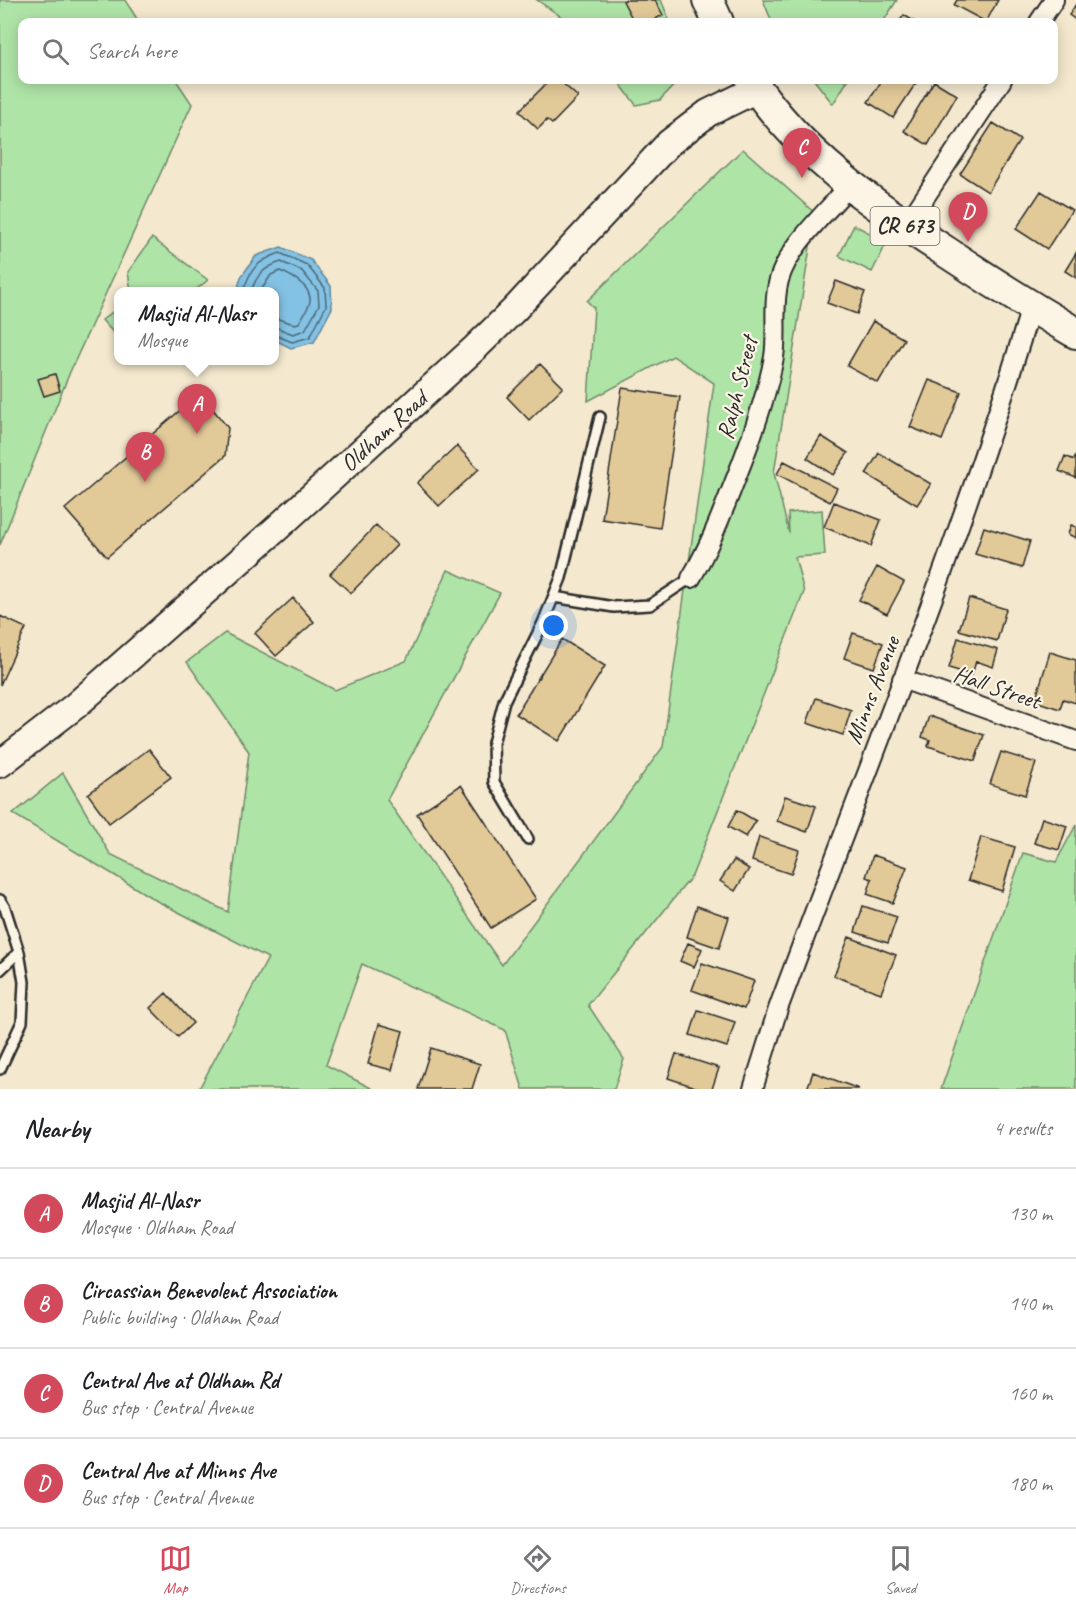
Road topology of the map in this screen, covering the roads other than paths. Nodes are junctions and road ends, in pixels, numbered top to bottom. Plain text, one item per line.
1 (708, 0) edge
2 (1054, 0) edge
3 (716, 18) edge
4 (1042, 18) edge
5 (754, 84) edge
6 (999, 84) edge
7 (849, 186) junction
8 (906, 226) junction
9 (1031, 307) junction
10 (1076, 333) edge
11 (600, 417) dead end
12 (691, 579) joint
13 (554, 597) junction
14 (902, 679) junction
15 (1076, 741) edge
16 (0, 764) edge
17 (528, 839) dead end
18 (0, 900) edge
19 (19, 952) junction
20 (0, 970) edge
21 (0, 1069) edge
22 (753, 1089) edge

1 - 3 main road
2 - 4 street
5 - 7 main road, CR 673
5 - 16 street, Oldham Road
6 - 8 street
7 - 8 main road, CR 673
7 - 12 street, Ralph Street
8 - 9 main road, CR 673
9 - 10 main road, CR 673
9 - 14 street, Minns Avenue
11 - 13 lane
12 - 13 lane
13 - 17 lane
14 - 15 street, Hall Street
14 - 22 street, Minns Avenue
18 - 19 lane
19 - 20 lane
19 - 21 lane

